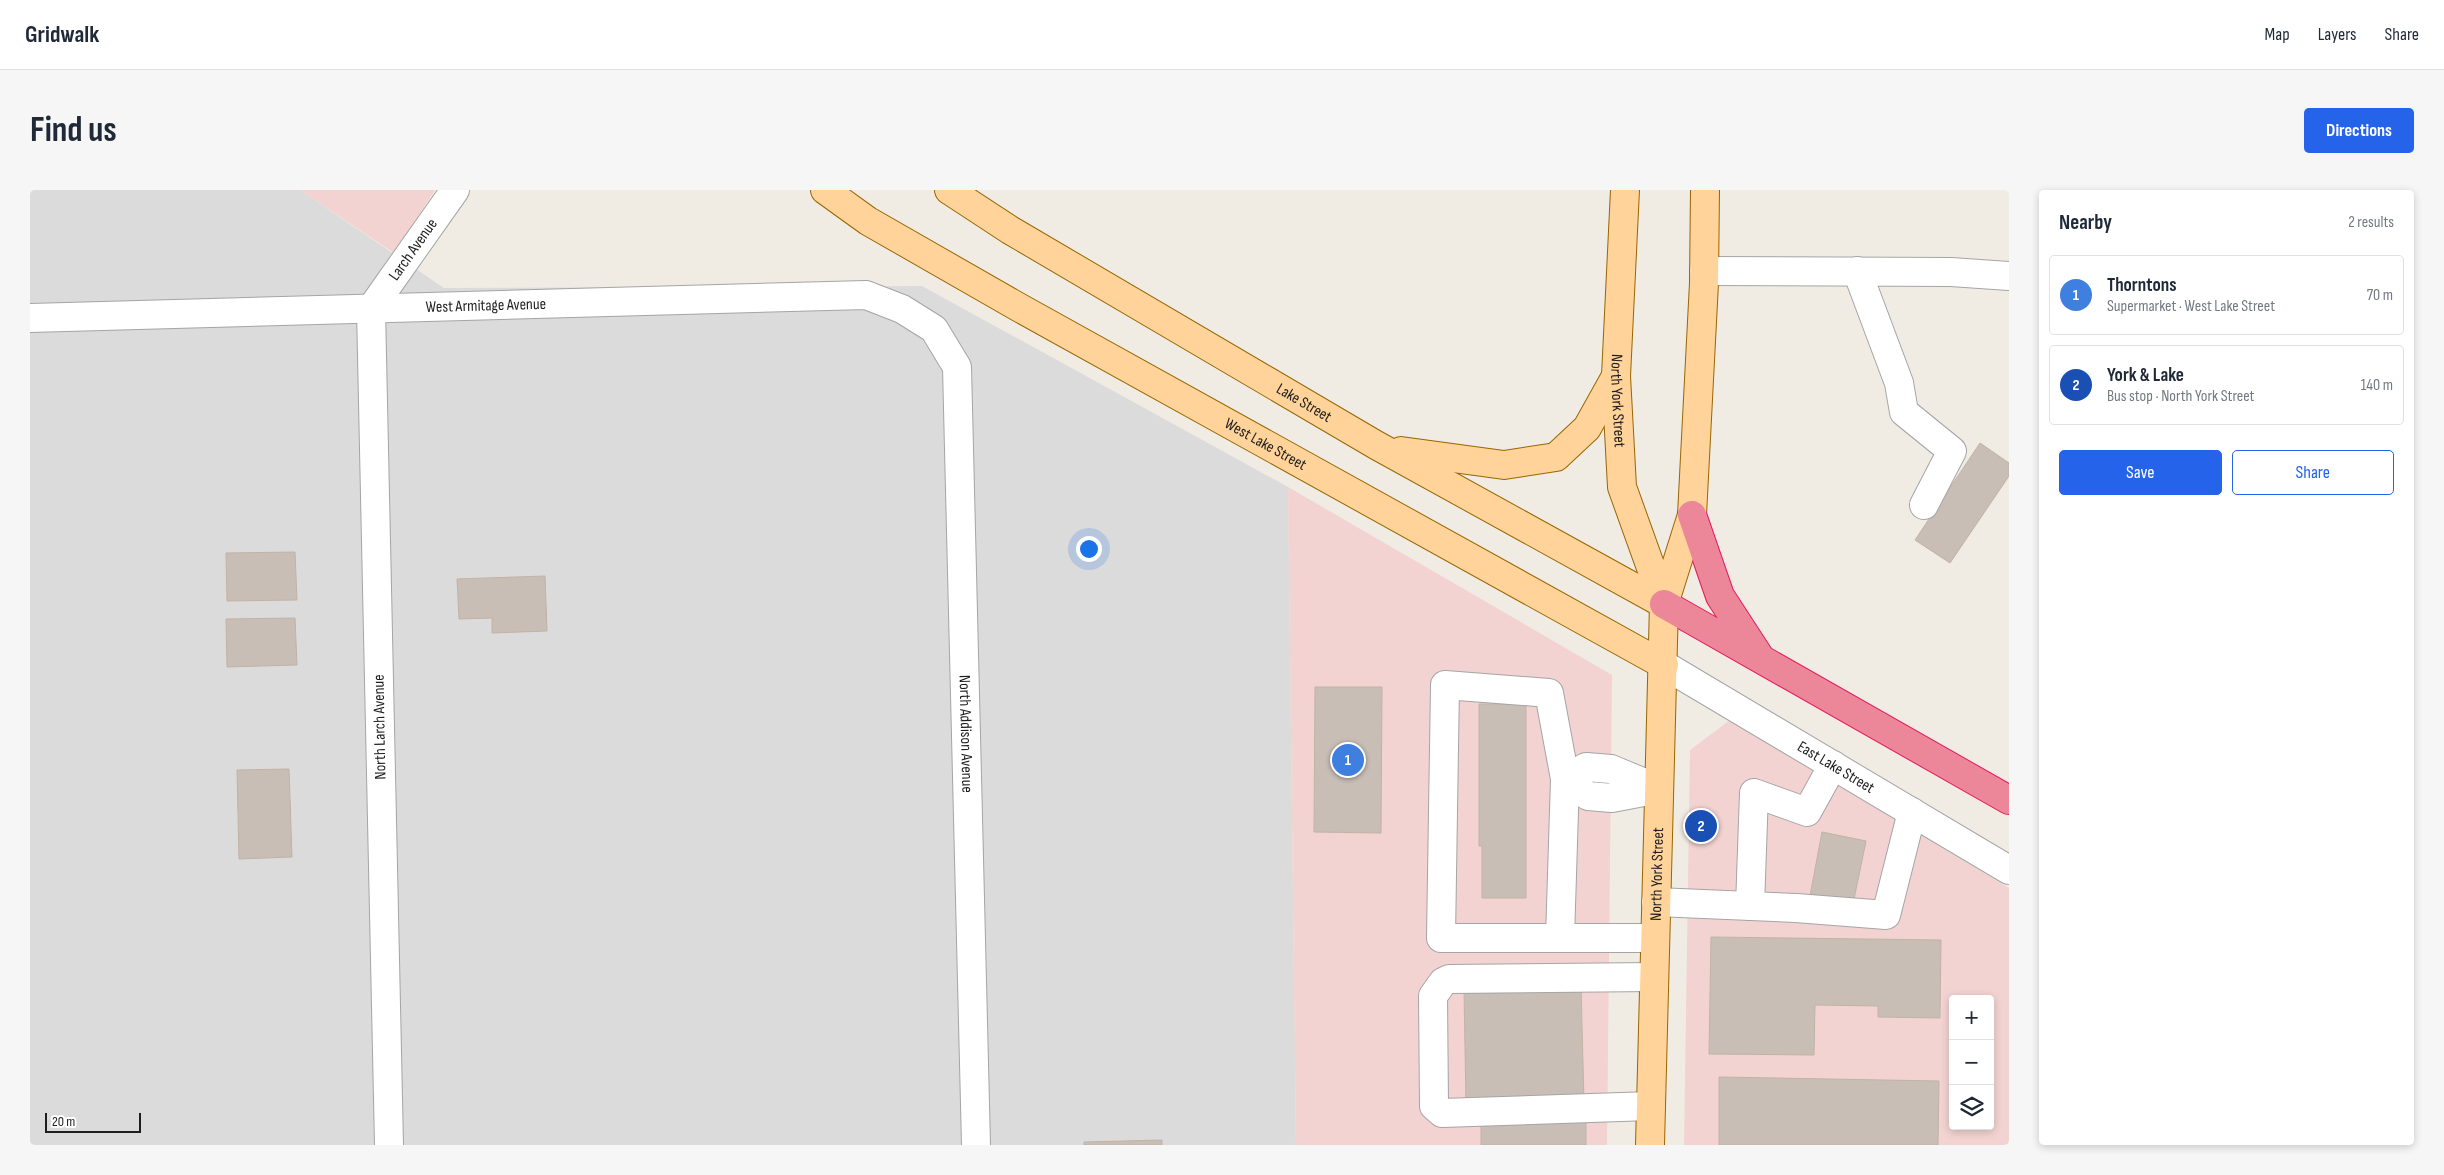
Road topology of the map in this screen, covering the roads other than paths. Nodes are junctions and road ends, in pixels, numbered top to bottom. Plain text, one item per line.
1 (455, 190) edge
2 (825, 190) edge
3 (949, 190) edge
4 (1625, 190) edge
5 (1705, 190) edge
6 (1704, 270) junction
7 (1857, 271) junction
8 (2009, 276) edge
9 (371, 309) junction
10 (30, 318) edge
11 (934, 329) joint
12 (1616, 376) junction
13 (1376, 445) junction
14 (1924, 506) dead end
15 (1692, 515) junction
16 (1664, 604) junction
17 (1761, 659) junction
18 (1664, 665) junction
19 (1833, 765) junction
20 (1565, 779) junction
21 (1659, 789) junction
22 (2009, 800) edge
23 (1912, 812) junction
24 (2009, 870) edge
25 (1656, 902) junction
26 (1750, 906) junction
27 (1560, 938) junction
28 (1654, 938) junction
29 (1653, 977) junction
30 (1650, 1106) junction
31 (389, 1145) edge
32 (976, 1145) edge
33 (1650, 1145) edge

1 - 9 street, Larch Avenue
2 - 18 main road, West Lake Street
3 - 13 main road, Lake Street
4 - 12 main road, North York Street
5 - 6 main road, North York Street
6 - 7 street
6 - 15 main road, North York Street
7 - 8 street
7 - 14 street
9 - 10 street, West Armitage Avenue
9 - 11 street, West Armitage Avenue
9 - 31 street, North Larch Avenue
11 - 32 street, North Addison Avenue
12 - 13 main road
12 - 16 main road, North York Street
13 - 16 main road, Lake Street
15 - 16 main road, North York Street
15 - 17 highway
16 - 17 highway
16 - 18 main road, North York Street
17 - 22 highway
18 - 19 street, East Lake Street
18 - 21 main road, North York Street
19 - 23 street, East Lake Street
19 - 26 street
20 - 21 street
20 - 27 street
20 - 27 street
21 - 25 main road, North York Street
23 - 24 street, East Lake Street
23 - 26 street
25 - 26 street
25 - 28 main road, North York Street
27 - 28 street
28 - 29 main road, North York Street
29 - 30 main road, North York Street
29 - 30 street
30 - 33 main road, North York Street

